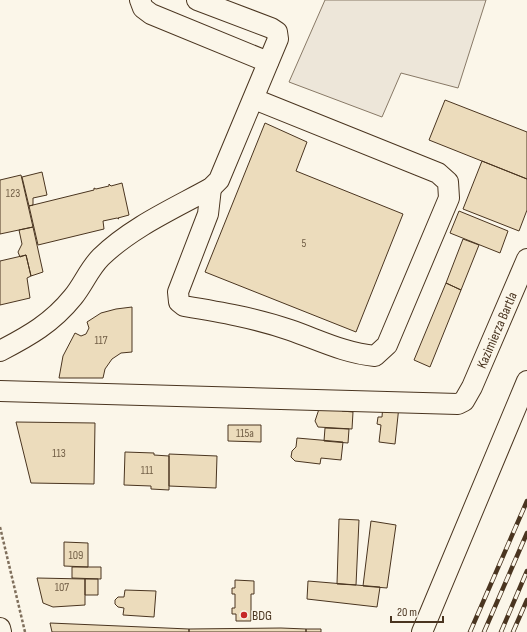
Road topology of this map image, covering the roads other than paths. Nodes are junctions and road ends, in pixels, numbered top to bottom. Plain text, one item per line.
1 (140, 0) edge
2 (197, 0) edge
3 (268, 62) junction
4 (254, 99) junction
5 (211, 188) junction
6 (527, 259) edge
7 (0, 351) edge
8 (527, 381) edge
9 (0, 391) edge
10 (0, 628) edge
11 (1, 632) edge
12 (422, 632) edge

1 - 3 street
2 - 3 street
3 - 4 street
4 - 5 street
4 - 5 street
5 - 7 street
6 - 9 street, Kazimierza Bartla
8 - 12 street
10 - 11 street

